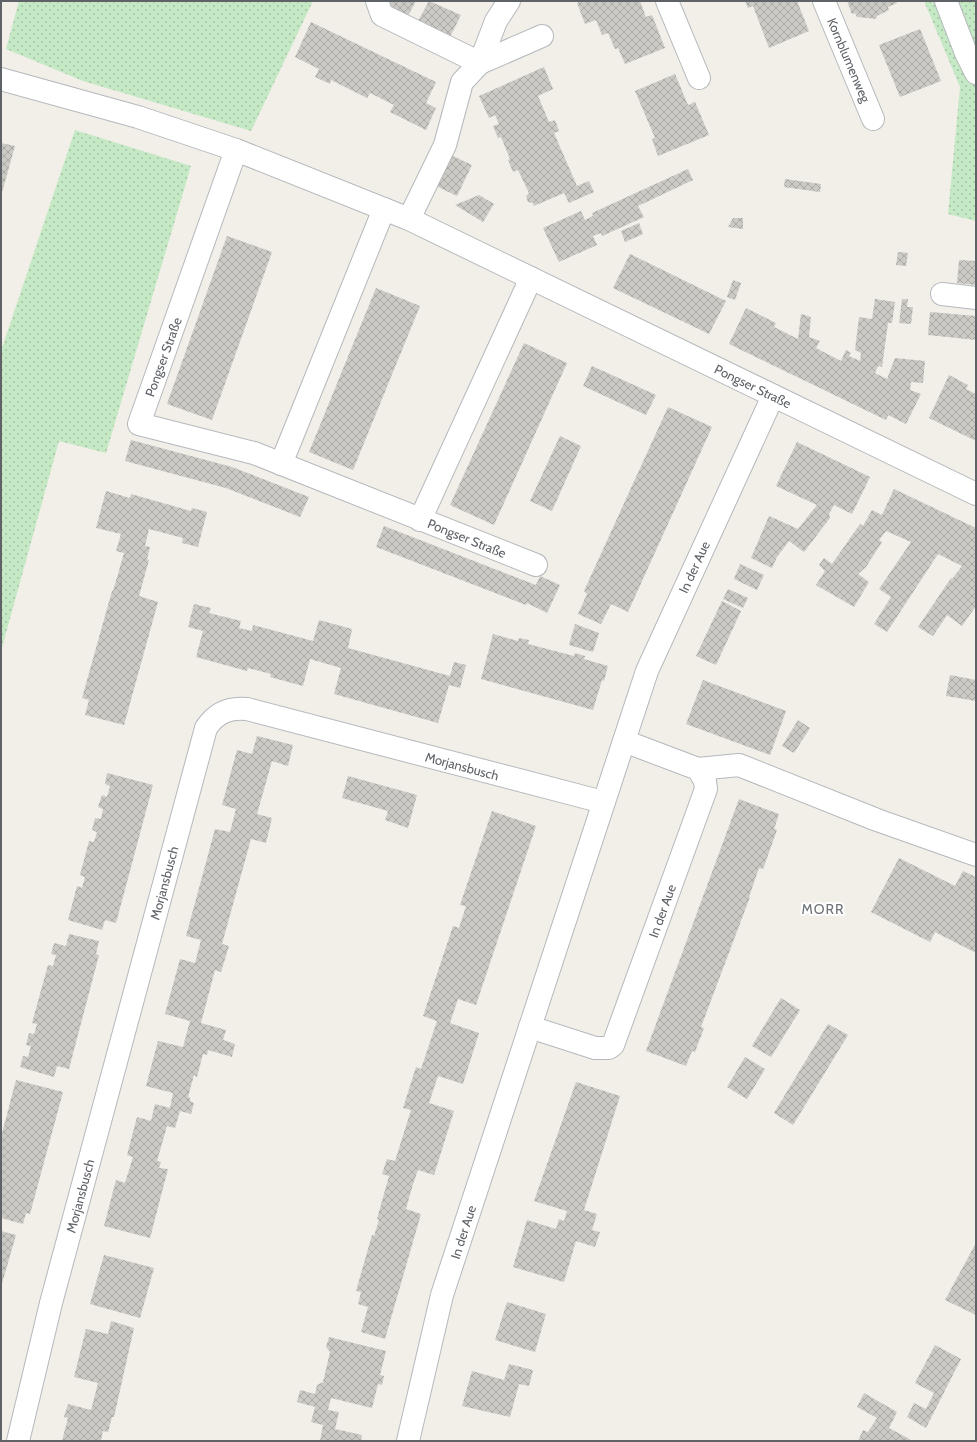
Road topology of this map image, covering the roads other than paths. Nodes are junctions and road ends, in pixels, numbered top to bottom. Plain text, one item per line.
1 (377, 1) edge
2 (510, 1) edge
3 (667, 1) edge
4 (824, 1) edge
5 (946, 1) edge
6 (542, 36) dead end
7 (480, 63) junction
8 (976, 73) edge
9 (699, 78) dead end
10 (1, 79) edge
11 (873, 119) dead end
12 (236, 150) junction
13 (384, 209) junction
14 (409, 219) junction
15 (531, 278) junction
16 (942, 294) dead end
17 (976, 298) edge
18 (773, 396) junction
19 (281, 464) junction
20 (976, 494) edge
21 (420, 520) junction
22 (536, 565) dead end
23 (624, 741) junction
24 (698, 769) junction
25 (603, 802) junction
26 (976, 855) edge
27 (530, 1027) junction
28 (18, 1441) edge
29 (408, 1441) edge

1 - 7 street
2 - 7 street
3 - 9 street
4 - 11 street, Kornblumenweg
5 - 8 street
6 - 7 street
7 - 14 street
10 - 12 street, Pongser Straße
12 - 13 street, Pongser Straße
12 - 19 street, Pongser Straße
13 - 14 street, Pongser Straße
13 - 19 street
14 - 15 street, Pongser Straße
15 - 18 street, Pongser Straße
15 - 21 street, Pongser Straße
16 - 17 street
18 - 20 street, Pongser Straße
18 - 23 street, In der Aue
19 - 21 street, Pongser Straße
21 - 22 street, Pongser Straße
23 - 24 street
23 - 25 street, In der Aue
24 - 26 street
24 - 27 street, In der Aue
25 - 27 street, In der Aue
25 - 28 street, Morjansbusch
27 - 29 street, In der Aue

